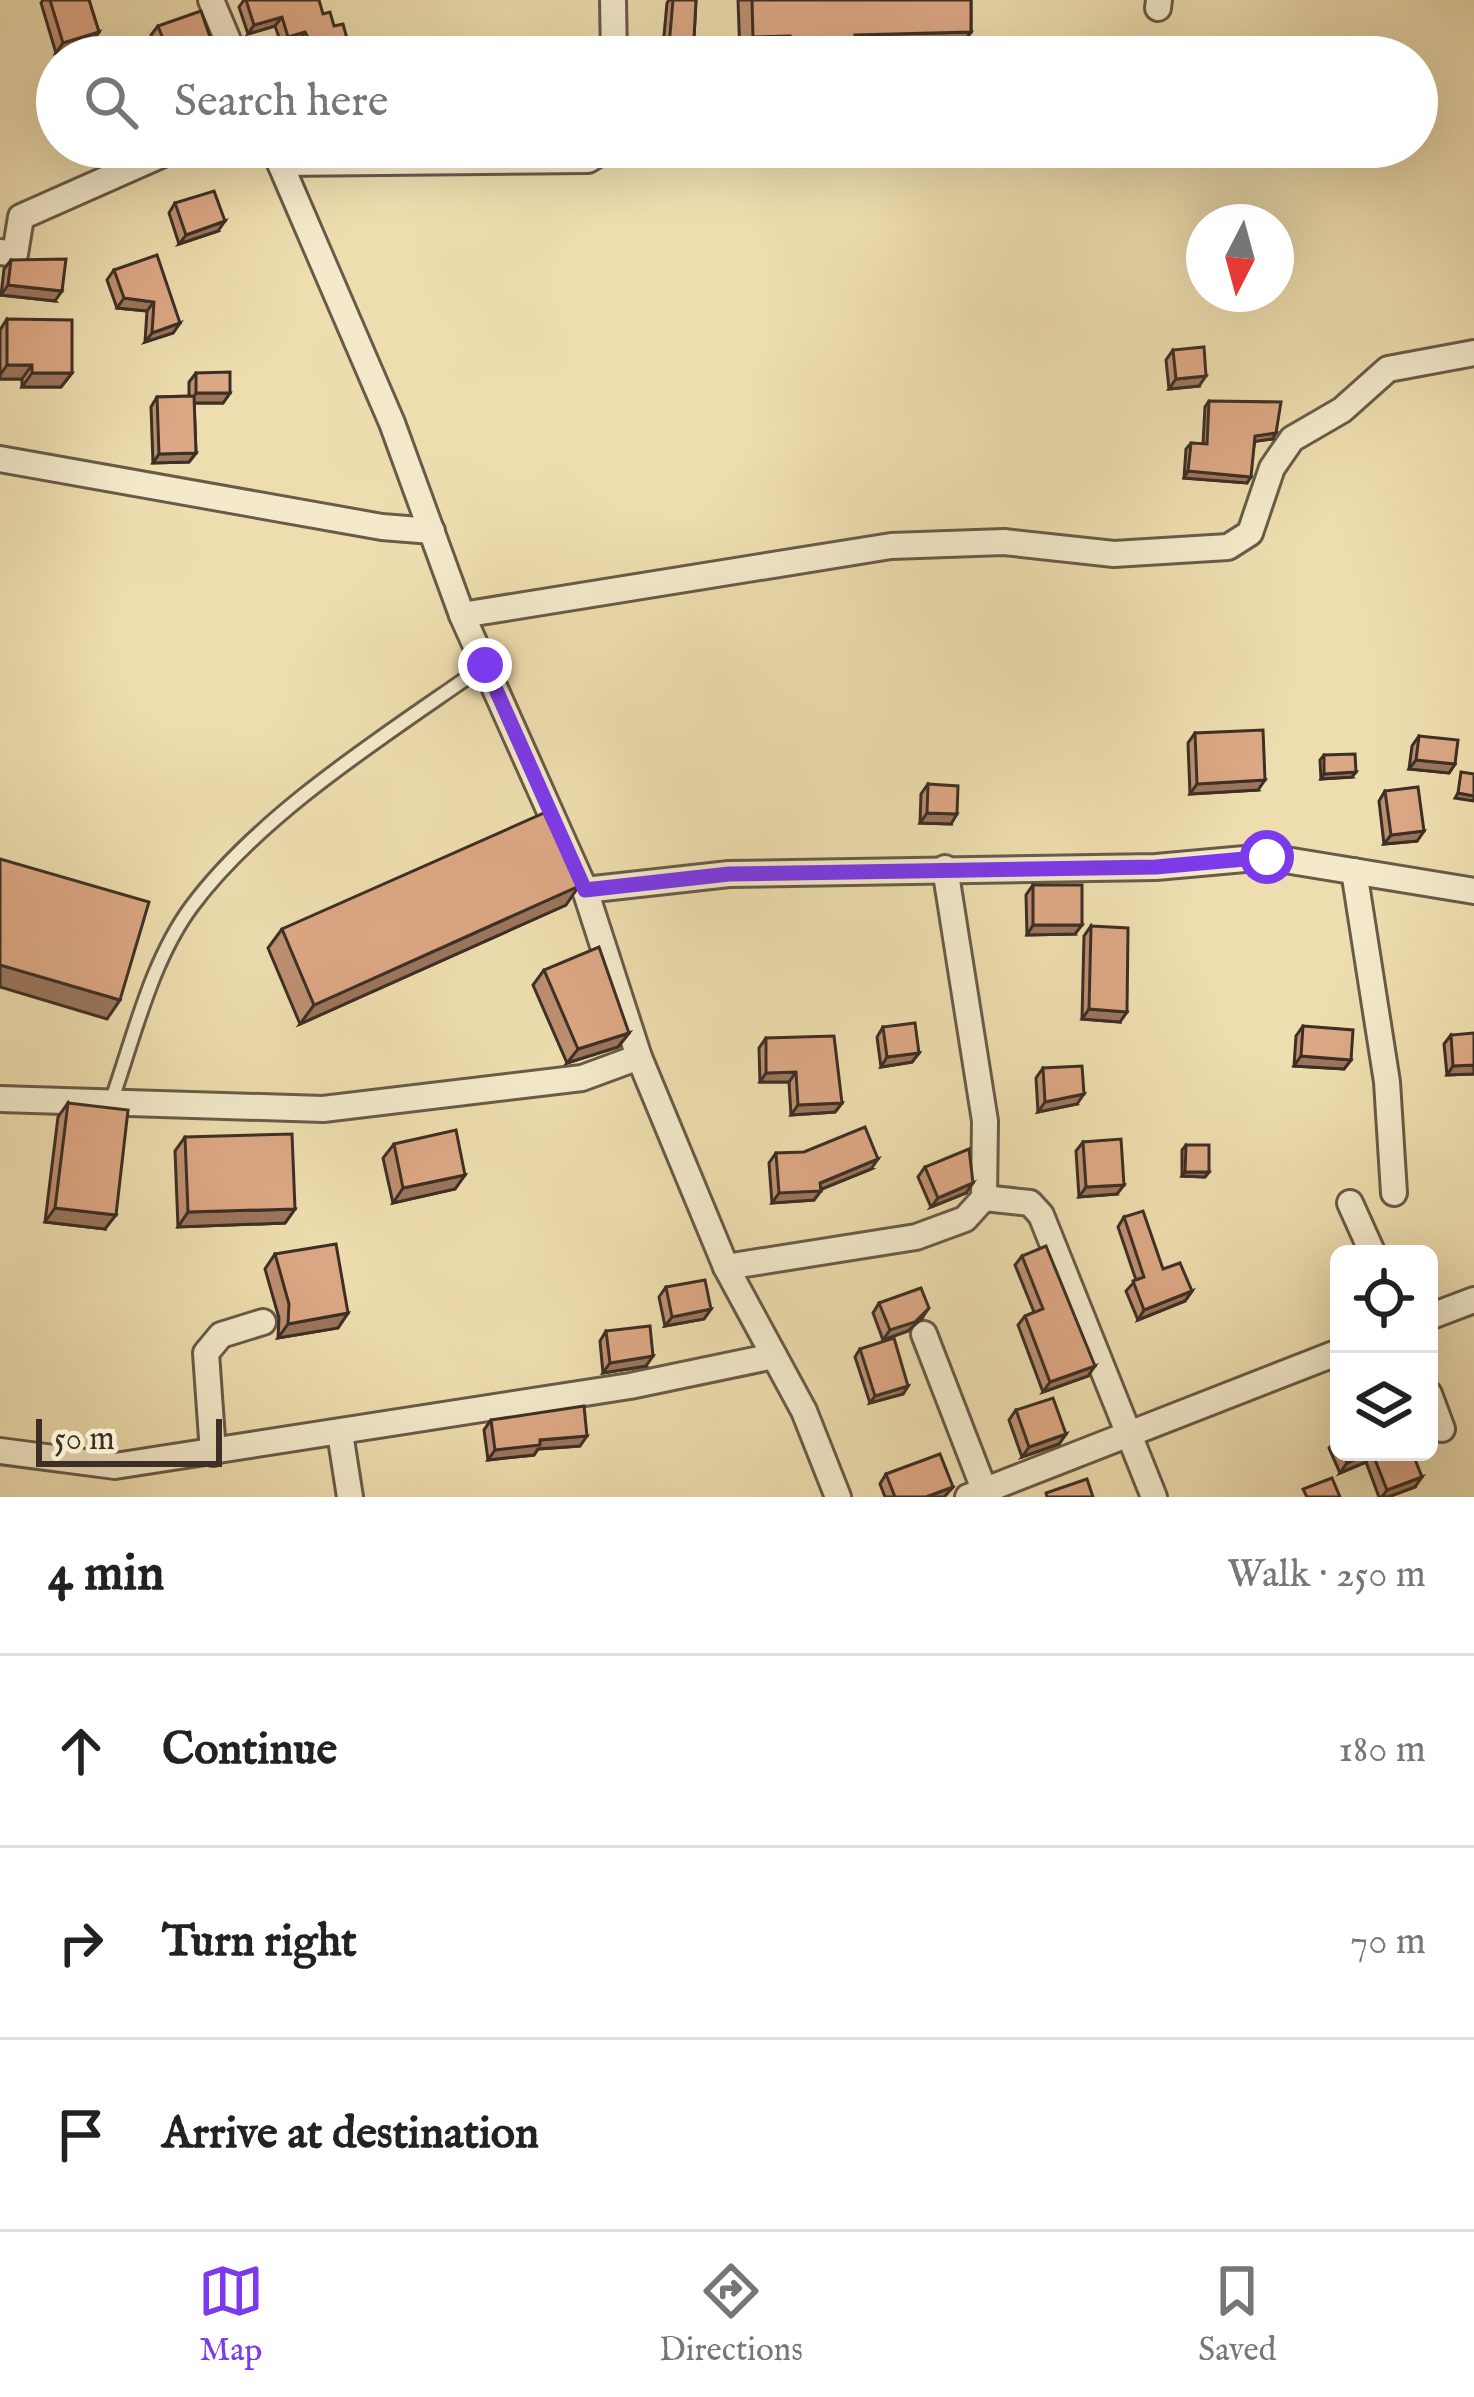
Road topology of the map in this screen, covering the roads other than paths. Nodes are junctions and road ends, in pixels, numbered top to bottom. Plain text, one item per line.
1 (211, 0) edge
2 (613, 0) edge
3 (226, 36) edge
4 (614, 36) edge
5 (131, 168) edge
6 (283, 168) edge
7 (0, 252) edge
8 (1474, 353) edge
9 (0, 459) edge
10 (431, 531) junction
11 (462, 615) junction
12 (485, 665) junction
13 (945, 868) junction
14 (1354, 872) junction
15 (585, 890) junction
16 (1474, 891) edge
17 (639, 1057) junction
18 (0, 1099) edge
19 (111, 1102) junction
20 (1394, 1193) dead end
21 (984, 1198) junction
22 (1350, 1203) dead end
23 (1369, 1245) edge
24 (726, 1267) junction
25 (1474, 1300) edge
26 (1438, 1314) edge
27 (263, 1322) dead end
28 (924, 1334) dead end
29 (1336, 1353) edge
30 (774, 1356) junction
31 (1438, 1418) edge
32 (1442, 1429) dead end
33 (340, 1433) junction
34 (1130, 1434) junction
35 (0, 1451) edge
36 (213, 1454) junction
37 (980, 1495) edge
38 (350, 1497) edge
39 (838, 1497) edge
40 (1154, 1497) edge

1 - 3 street
2 - 4 street
5 - 7 street
6 - 10 street
8 - 11 street
9 - 10 street
10 - 11 street
11 - 12 street
12 - 15 street
12 - 19 lane
13 - 14 street
13 - 15 street
13 - 21 street
14 - 16 street
14 - 20 street
15 - 17 street
17 - 19 street
17 - 24 street
18 - 19 street
21 - 24 street
21 - 34 street
22 - 23 street
24 - 30 street
25 - 26 street
27 - 36 street
28 - 37 street
29 - 34 street
30 - 33 street
30 - 39 street
31 - 32 street
33 - 36 street
33 - 38 street
34 - 37 street
34 - 40 street
35 - 36 street

